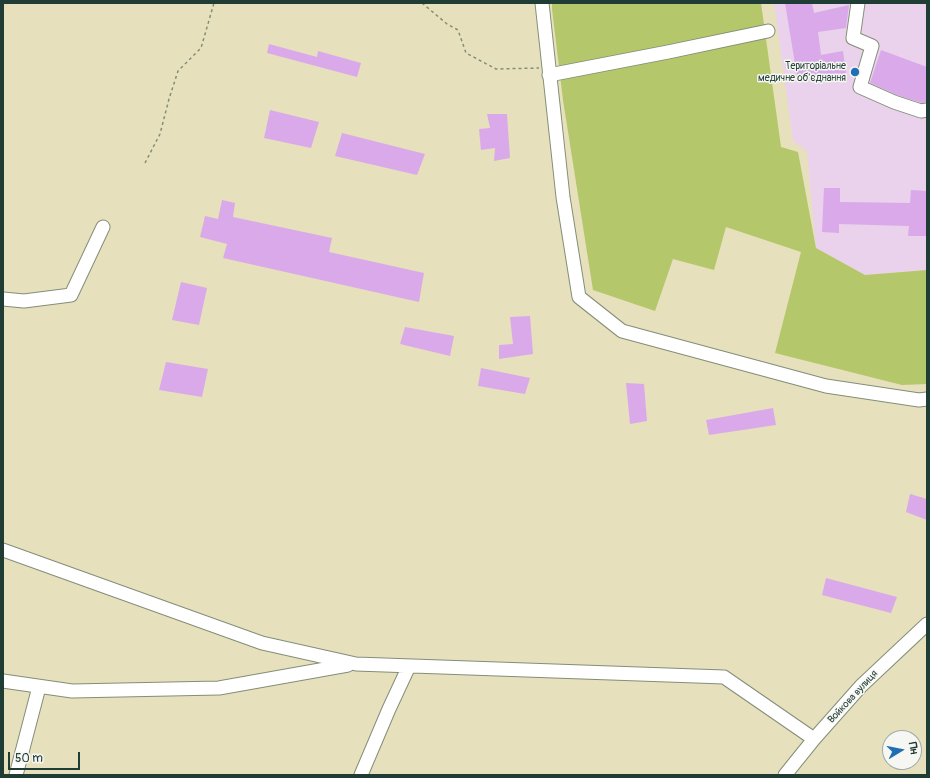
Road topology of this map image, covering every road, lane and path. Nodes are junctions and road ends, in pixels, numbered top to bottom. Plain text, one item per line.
1 (214, 3) edge
2 (422, 3) edge
3 (542, 3) edge
4 (858, 3) edge
5 (768, 31) dead end
6 (549, 72) junction
7 (927, 110) edge
8 (145, 163) dead end
9 (104, 227) dead end
10 (3, 300) edge
11 (927, 399) edge
12 (3, 550) edge
13 (927, 624) edge
14 (356, 664) junction
15 (409, 666) junction
16 (3, 681) edge
17 (39, 686) junction
18 (814, 739) junction
19 (16, 775) edge
20 (361, 775) edge
21 (784, 775) edge

1 - 8 path
2 - 6 path
3 - 6 street
4 - 7 street
5 - 6 street
6 - 11 street
9 - 10 street
12 - 14 street
13 - 18 street, Войкова вулиця
14 - 15 street
14 - 17 street
15 - 18 street
15 - 20 street
16 - 17 street
17 - 19 street
18 - 21 street, Войкова вулиця

